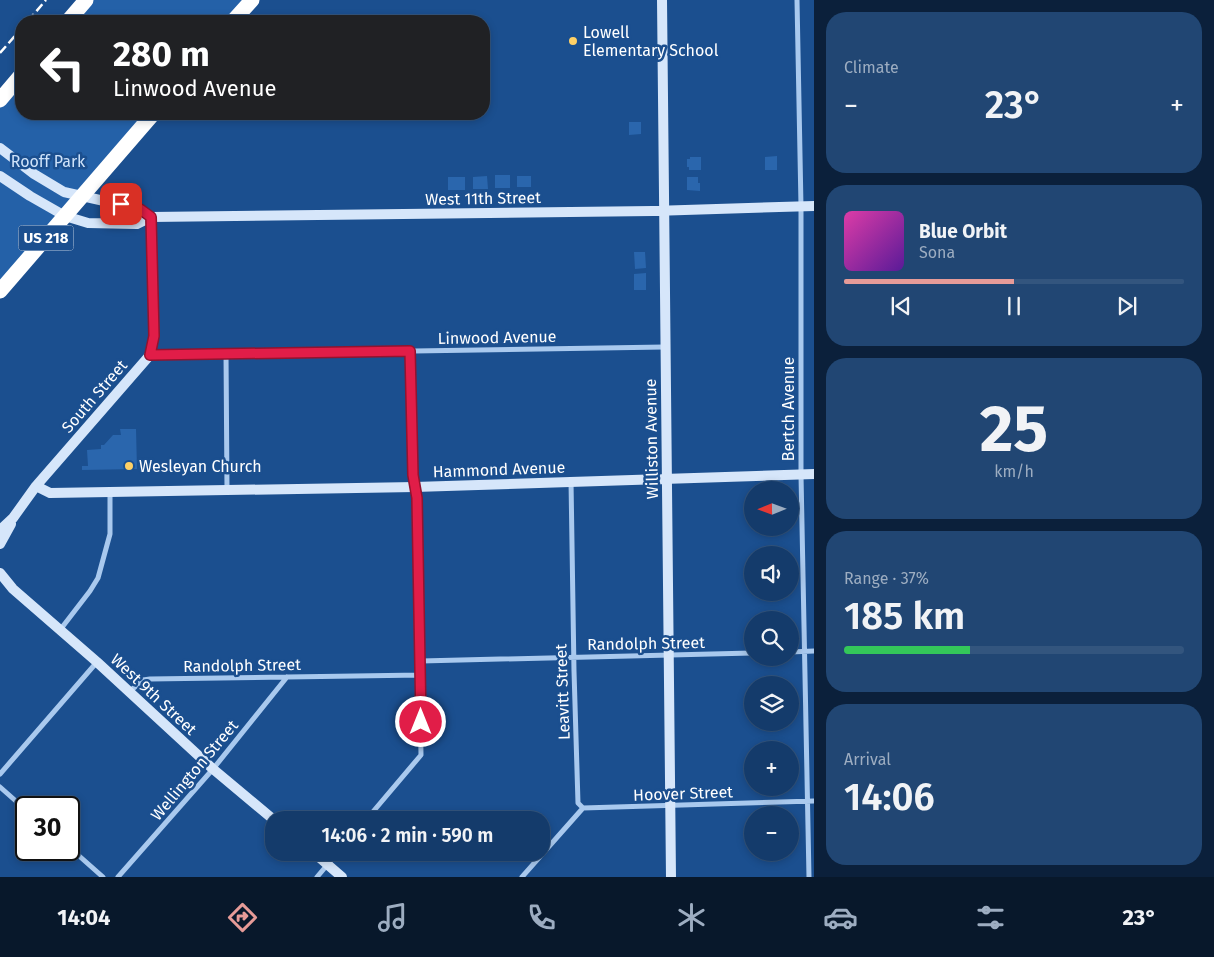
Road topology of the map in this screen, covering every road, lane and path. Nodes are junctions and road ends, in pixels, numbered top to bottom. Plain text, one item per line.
1 (86, 0) edge
2 (252, 0) edge
3 (662, 0) edge
4 (797, 0) edge
5 (73, 15) edge
6 (238, 15) edge
7 (15, 83) edge
8 (0, 100) edge
9 (149, 120) edge
10 (0, 148) edge
11 (0, 176) edge
12 (83, 196) junction
13 (801, 206) junction
14 (814, 206) edge
15 (663, 211) junction
16 (65, 216) junction
17 (151, 217) junction
18 (0, 291) edge
19 (664, 347) junction
20 (410, 351) junction
21 (226, 354) junction
22 (150, 355) junction
23 (814, 474) edge
24 (801, 475) junction
25 (666, 479) junction
26 (571, 481) junction
27 (36, 486) junction
28 (416, 487) junction
29 (227, 490) junction
30 (110, 492) junction
31 (13, 518) junction
32 (0, 530) edge
33 (0, 544) edge
34 (0, 573) edge
35 (0, 582) edge
36 (13, 589) junction
37 (60, 630) junction
38 (814, 651) edge
39 (799, 652) edge
40 (804, 652) junction
41 (744, 653) edge
42 (668, 655) junction
43 (574, 657) junction
44 (421, 661) junction
45 (97, 662) junction
46 (421, 675) junction
47 (287, 677) junction
48 (129, 692) junction
49 (213, 768) junction
50 (0, 774) edge
51 (0, 787) edge
52 (15, 800) edge
53 (811, 801) edge
54 (670, 806) junction
55 (583, 808) junction
56 (374, 811) edge
57 (265, 812) edge
58 (80, 856) edge
59 (324, 861) edge
60 (330, 861) edge
61 (327, 864) junction
62 (104, 877) edge
63 (118, 877) edge
64 (317, 877) edge
65 (342, 877) edge
66 (522, 877) edge
67 (671, 877) edge
68 (809, 877) edge

1 - 5 highway
2 - 6 highway
3 - 15 main road, Williston Avenue
4 - 13 street, Bertch Avenue
7 - 8 highway
9 - 12 highway, US 218
10 - 12 main road, West 11th Street
11 - 16 main road, West 11th Street
12 - 16 highway, US 218
12 - 17 main road, West 11th Street
13 - 14 main road, West 11th Street
13 - 15 main road, West 11th Street
13 - 24 street, Bertch Avenue
15 - 17 main road, West 11th Street
15 - 19 main road, Williston Avenue
16 - 17 main road, West 11th Street
16 - 18 highway, US 218
17 - 22 main road, South Street
19 - 20 street, Linwood Avenue
19 - 25 main road, Williston Avenue
20 - 21 street, Linwood Avenue
20 - 28 street
21 - 22 street, Linwood Avenue
21 - 29 street
22 - 27 main road, South Street
23 - 24 main road, Hammond Avenue
24 - 25 main road, Hammond Avenue
24 - 40 street, Bertch Avenue
25 - 26 main road, Hammond Avenue
25 - 42 main road, Williston Avenue
26 - 28 main road, Hammond Avenue
26 - 43 street, Leavitt Street
27 - 30 main road, Hammond Avenue
27 - 31 main road, South Street
28 - 29 main road, Hammond Avenue
28 - 44 street
29 - 30 main road, Hammond Avenue
30 - 37 street
31 - 32 main road, South Street
31 - 33 main road, South Street
34 - 36 main road, West 9th Street
35 - 36 main road, West 9th Street
36 - 37 main road, West 9th Street
37 - 45 main road, West 9th Street
38 - 40 street
39 - 40 street
40 - 53 street, Bertch Avenue
41 - 42 street, Randolph Street
42 - 43 street, Randolph Street
42 - 54 main road, Williston Avenue
43 - 44 street, Randolph Street
43 - 55 street, Leavitt Street
44 - 46 street
45 - 48 main road, West 9th Street
45 - 50 street
46 - 47 street, Randolph Street
46 - 56 street
47 - 48 street, Randolph Street
47 - 49 street, Wellington Street
48 - 49 main road, West 9th Street
49 - 57 main road, West 9th Street
49 - 63 street, Wellington Street
51 - 52 street
53 - 54 street, Hoover Street
53 - 68 street, Bertch Avenue
54 - 55 street, Hoover Street
54 - 67 main road, Williston Avenue
55 - 66 street
58 - 62 street
59 - 61 main road
60 - 61 street
61 - 64 street
61 - 65 main road

